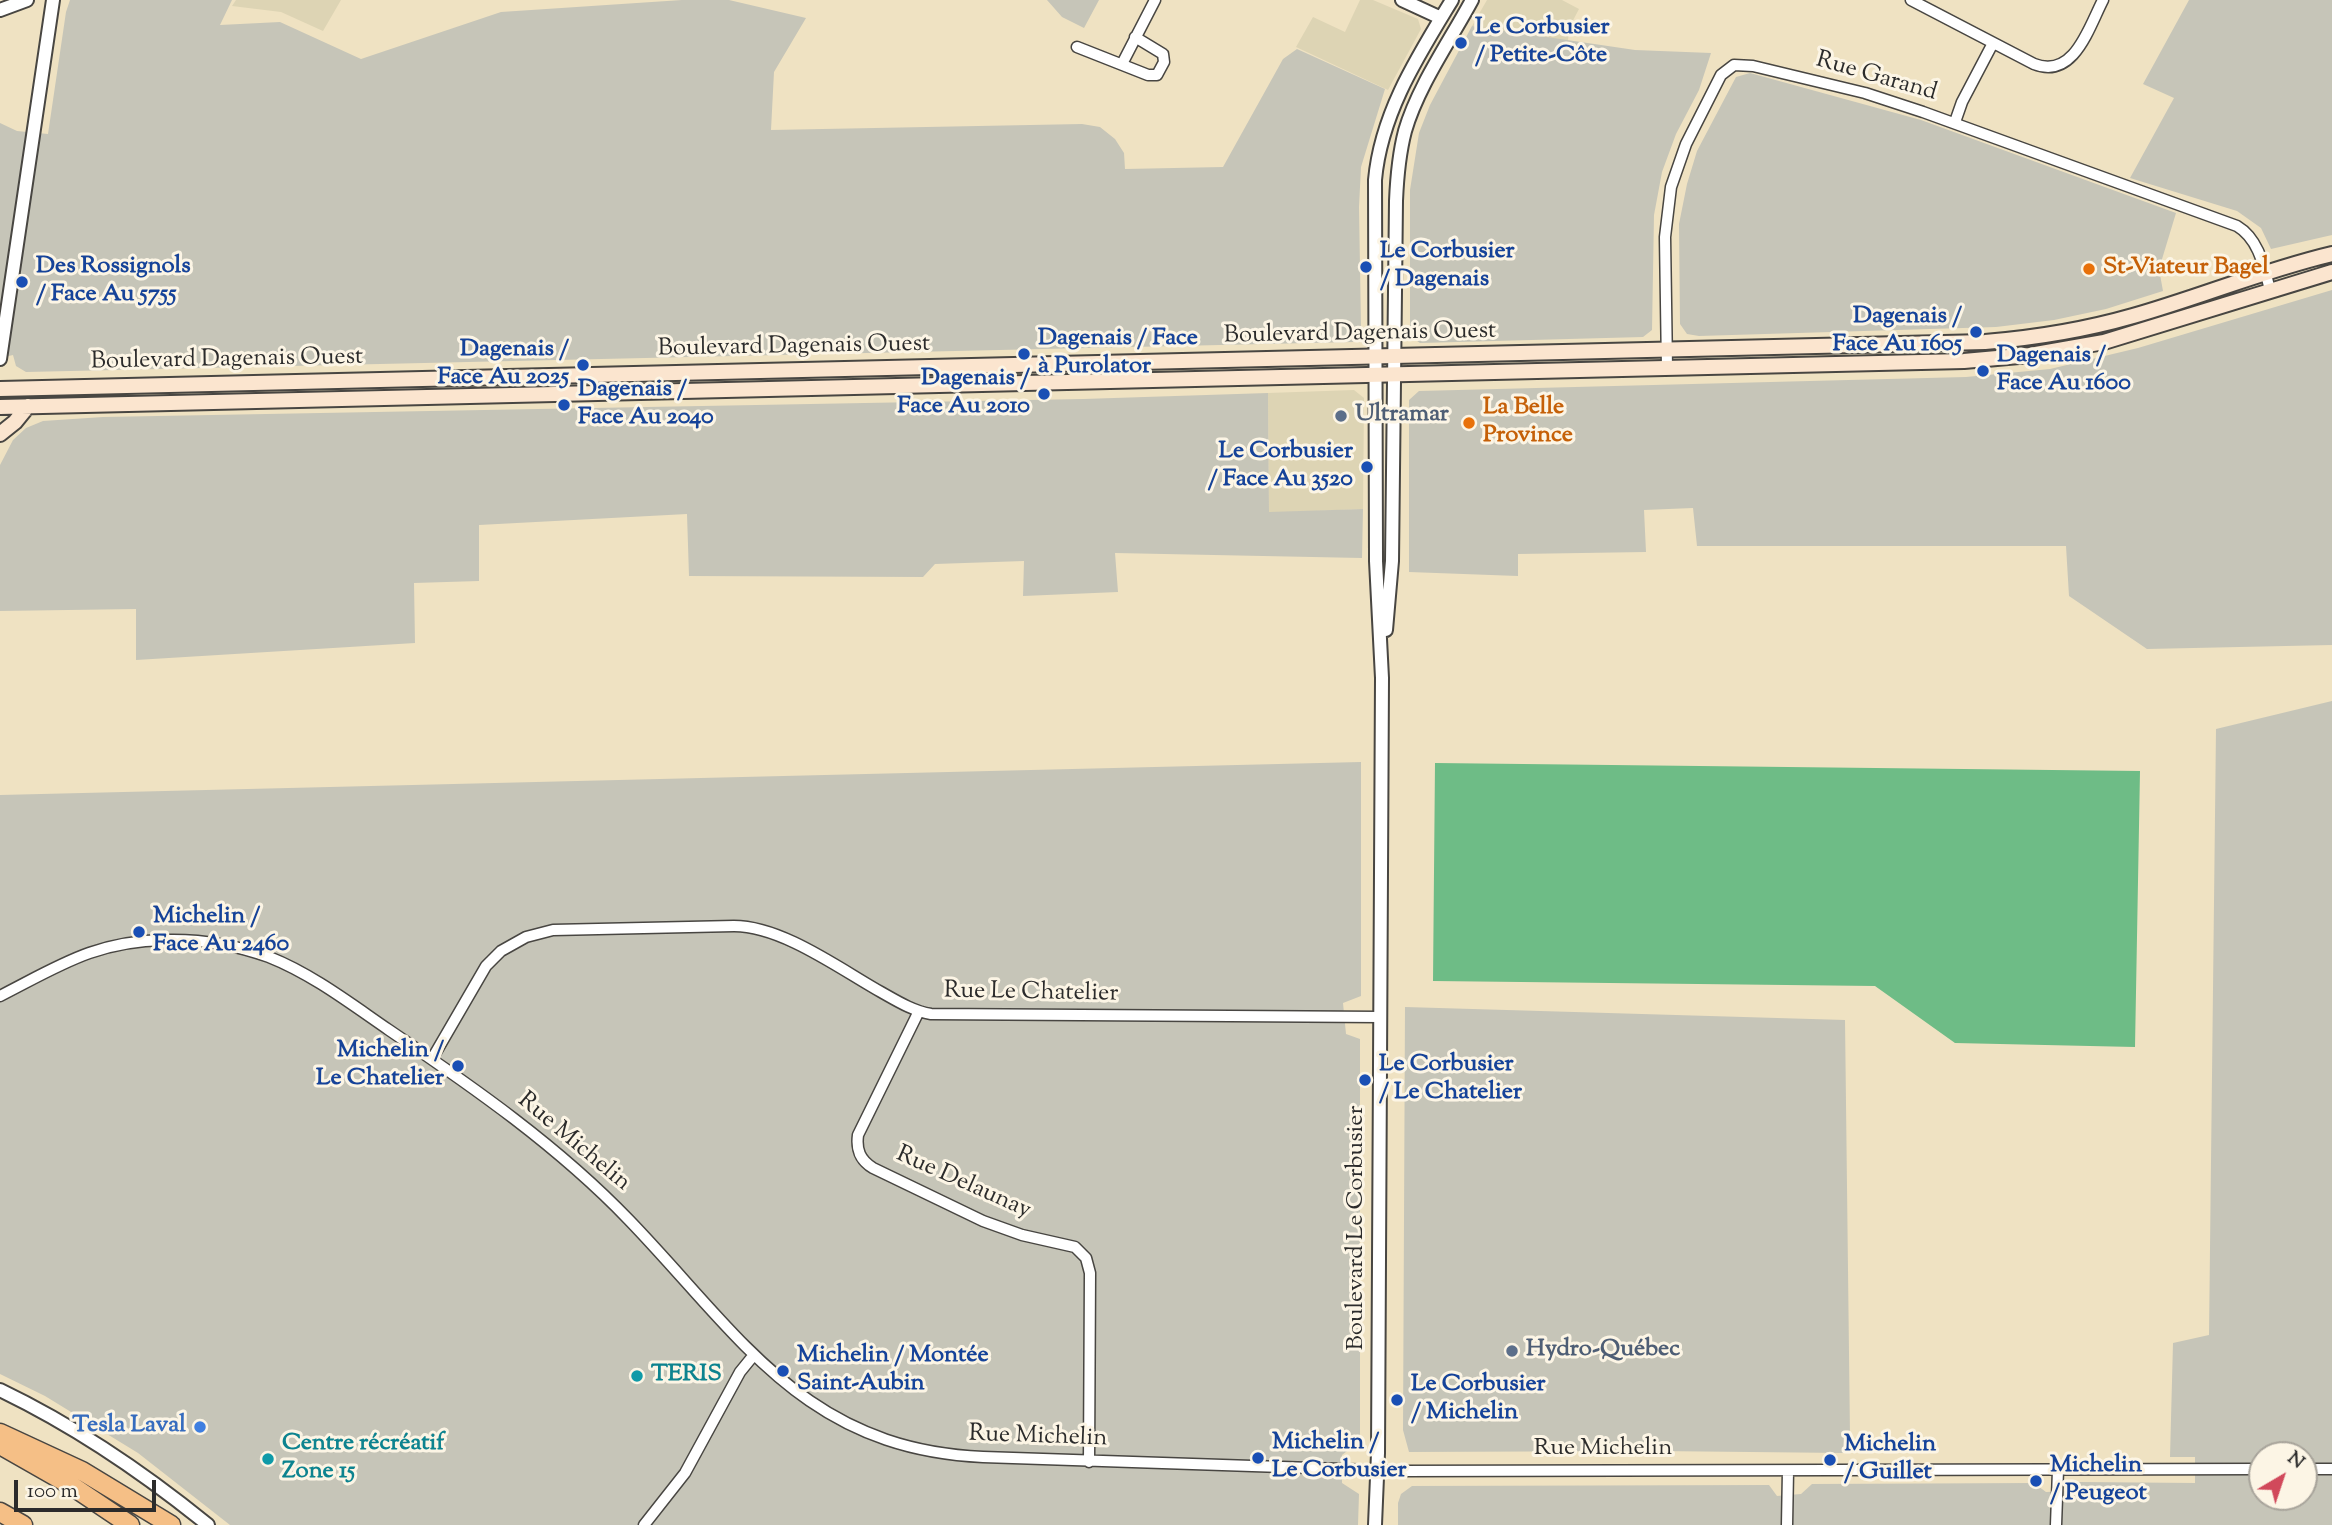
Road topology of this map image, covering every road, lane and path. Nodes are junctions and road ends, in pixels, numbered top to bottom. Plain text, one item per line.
1 (27, 0) edge
2 (54, 0) edge
3 (1155, 0) edge
4 (1402, 0) edge
5 (1452, 0) edge
6 (1472, 0) edge
7 (1911, 0) edge
8 (2103, 0) edge
9 (0, 10) edge
10 (1441, 18) junction
11 (1135, 37) junction
12 (1993, 43) junction
13 (1077, 47) dead end
14 (1122, 64) junction
15 (1955, 122) junction
16 (2332, 254) edge
17 (2332, 272) edge
18 (2266, 273) junction
19 (2270, 290) junction
20 (1667, 350) junction
21 (1395, 356) junction
22 (1375, 357) junction
23 (0, 359) edge
24 (1667, 368) junction
25 (1394, 374) junction
26 (1377, 375) junction
27 (0, 389) edge
28 (28, 406) junction
29 (0, 407) edge
30 (0, 434) edge
31 (1381, 678) junction
32 (0, 996) edge
33 (919, 1011) junction
34 (1380, 1017) junction
35 (432, 1059) junction
36 (753, 1356) junction
37 (0, 1390) edge
38 (0, 1433) edge
39 (0, 1446) edge
40 (1088, 1462) junction
41 (2248, 1469) edge
42 (2058, 1470) junction
43 (1377, 1471) junction
44 (1788, 1471) junction
45 (0, 1512) edge
46 (23, 1525) edge
47 (130, 1525) edge
48 (171, 1525) edge
49 (208, 1525) edge
50 (644, 1525) edge
51 (1375, 1525) edge
52 (1787, 1525) edge
53 (2056, 1525) edge

1 - 9 street
2 - 23 street
3 - 11 street
4 - 10 street
5 - 10 street, Boulevard Le Corbusier
6 - 21 street, Boulevard Le Corbusier
7 - 12 street
8 - 12 street
10 - 22 street, Boulevard Le Corbusier
11 - 14 street
11 - 14 street
12 - 15 street
13 - 14 street
15 - 18 street, Rue Garand
15 - 20 street, Rue Garand
16 - 18 main road, Boulevard Dagenais Ouest
17 - 19 main road, Boulevard Dagenais Ouest
18 - 19 street, Rue Garand
18 - 20 main road, Boulevard Dagenais Ouest
19 - 24 main road, Boulevard Dagenais Ouest
20 - 21 main road, Boulevard Dagenais Ouest
20 - 24 street, Rue Garand
21 - 22 main road, Boulevard Dagenais Ouest
21 - 25 street, Boulevard Le Corbusier
22 - 26 street, Boulevard Le Corbusier
22 - 27 main road, Boulevard Dagenais Ouest
24 - 25 main road, Boulevard Dagenais Ouest
25 - 26 main road, Boulevard Dagenais Ouest
25 - 31 street, Boulevard Le Corbusier
26 - 28 main road, Boulevard Dagenais Ouest
26 - 31 street, Boulevard Le Corbusier
28 - 29 main road, Boulevard Dagenais Ouest
28 - 30 main road
31 - 34 street, Boulevard Le Corbusier
32 - 35 street, Rue Michelin
33 - 34 street, Rue Le Chatelier
33 - 35 street, Rue Le Chatelier
33 - 40 street, Rue Delaunay
34 - 43 street, Boulevard Le Corbusier
35 - 36 street, Rue Michelin
36 - 40 street, Rue Michelin
36 - 50 street
37 - 49 street
38 - 48 highway
39 - 47 highway
40 - 43 street, Rue Michelin
41 - 42 street, Rue Michelin
42 - 44 street, Rue Michelin
42 - 53 street
43 - 44 street, Rue Michelin
43 - 51 street, Boulevard Le Corbusier
44 - 52 street
45 - 46 highway

